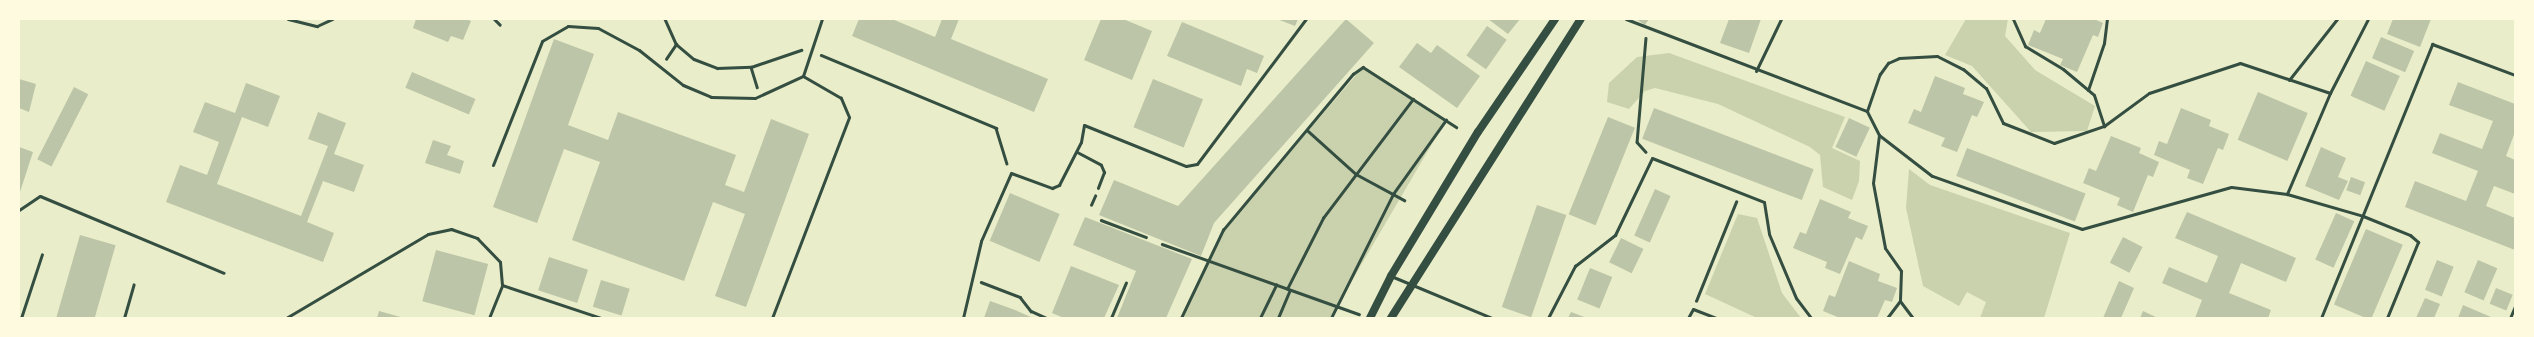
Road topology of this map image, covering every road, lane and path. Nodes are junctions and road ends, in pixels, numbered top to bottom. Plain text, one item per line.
1 (288, 19) edge
2 (332, 19) edge
3 (494, 19) edge
4 (665, 19) edge
5 (822, 19) edge
6 (1306, 19) edge
7 (1555, 19) edge
8 (1582, 19) edge
9 (1626, 19) edge
10 (1781, 19) edge
11 (2013, 19) edge
12 (2107, 19) edge
13 (2337, 19) edge
14 (2368, 19) edge
15 (500, 24) dead end
16 (1646, 28) junction
17 (676, 44) junction
18 (810, 50) junction
19 (751, 67) junction
20 (660, 68) junction
21 (1756, 71) junction
22 (2515, 75) edge
23 (803, 76) junction
24 (2289, 80) junction
25 (2088, 90) junction
26 (2330, 93) junction
27 (760, 96) junction
28 (1412, 99) junction
29 (1867, 111) junction
30 (1446, 120) junction
31 (2104, 126) junction
32 (1456, 127) dead end
33 (1307, 130) junction
34 (1878, 135) junction
35 (1077, 152) junction
36 (1652, 158) junction
37 (493, 165) dead end
38 (1011, 173) junction
39 (1356, 174) junction
40 (1098, 188) dead end
41 (1740, 193) junction
42 (1393, 194) junction
43 (2287, 194) junction
44 (1404, 200) dead end
45 (19, 210) edge
46 (2363, 216) junction
47 (1101, 220) dead end
48 (1146, 237) dead end
49 (1162, 244) dead end
50 (42, 254) dead end
51 (1206, 261) junction
52 (224, 273) dead end
53 (1391, 276) junction
54 (972, 279) junction
55 (1126, 283) dead end
56 (134, 284) dead end
57 (1411, 284) junction
58 (502, 285) junction
59 (1276, 285) junction
60 (1289, 289) junction
61 (1900, 302) junction
62 (1335, 305) junction
63 (2515, 306) edge
64 (1693, 308) junction
65 (1345, 309) dead end
66 (21, 318) edge
67 (124, 318) edge
68 (286, 318) edge
69 (489, 318) edge
70 (601, 318) edge
71 (772, 318) edge
72 (963, 318) edge
73 (1047, 318) edge
74 (1111, 318) edge
75 (1182, 318) edge
76 (1260, 318) edge
77 (1278, 318) edge
78 (1330, 318) edge
79 (1370, 318) edge
80 (1391, 318) edge
81 (1492, 318) edge
82 (1548, 318) edge
83 (1688, 318) edge
84 (1717, 318) edge
85 (1811, 318) edge
86 (1887, 318) edge
87 (1913, 318) edge
88 (2321, 318) edge
89 (2387, 318) edge
90 (2510, 318) edge

1 - 2 lane
3 - 15 lane
4 - 17 path
5 - 18 lane
6 - 35 lane
7 - 53 main road
8 - 57 main road
9 - 16 lane
10 - 21 lane
11 - 25 lane
12 - 25 lane
13 - 24 lane
14 - 26 lane
16 - 21 lane
16 - 36 path
17 - 19 path
17 - 20 path
18 - 19 path
18 - 23 lane
18 - 38 path
19 - 27 path
20 - 27 lane
20 - 37 lane
21 - 29 lane
22 - 46 lane
23 - 27 lane
23 - 71 lane
24 - 26 lane
24 - 31 lane
25 - 31 lane
26 - 43 lane
28 - 30 path
28 - 33 path
28 - 39 path
29 - 31 lane
29 - 34 lane
30 - 32 path
30 - 42 path
33 - 39 path
33 - 51 path
34 - 43 lane
34 - 61 lane
35 - 38 lane
35 - 40 lane
36 - 41 lane
36 - 82 lane
38 - 54 lane
39 - 42 path
39 - 60 path
41 - 64 path
41 - 85 lane
42 - 44 path
42 - 62 path
43 - 46 lane
45 - 52 lane
46 - 88 lane
46 - 89 lane
47 - 48 path
49 - 51 path
50 - 66 lane
51 - 59 path
51 - 75 path
53 - 57 lane
53 - 79 main road
54 - 72 lane
54 - 73 path
55 - 74 path
56 - 67 lane
57 - 80 main road
57 - 81 lane
58 - 68 lane
58 - 69 lane
58 - 70 lane
59 - 60 path
59 - 76 path
60 - 62 path
60 - 77 path
61 - 86 lane
61 - 87 lane
62 - 65 path
62 - 78 path
63 - 90 lane
64 - 83 lane
64 - 84 lane

